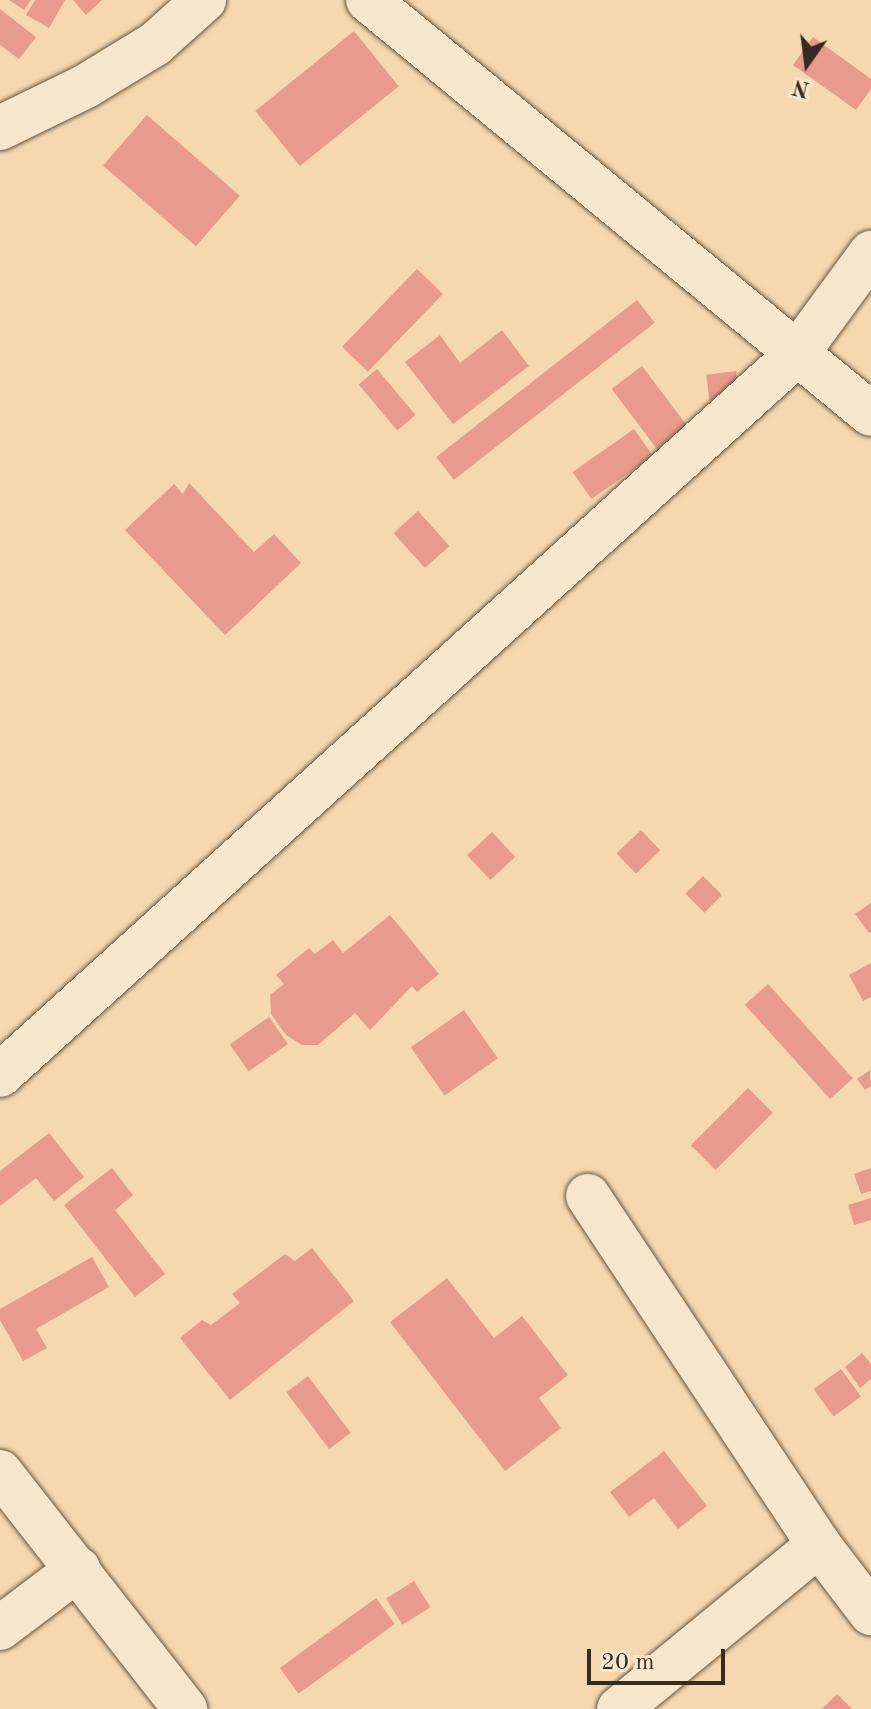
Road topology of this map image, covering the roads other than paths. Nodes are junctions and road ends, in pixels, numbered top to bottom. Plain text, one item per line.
1 (204, 0) edge
2 (368, 0) edge
3 (0, 128) edge
4 (871, 253) edge
5 (796, 355) junction
6 (871, 414) edge
7 (0, 1075) edge
8 (588, 1196) dead end
9 (0, 1472) edge
10 (819, 1545) junction
11 (78, 1569) junction
12 (871, 1613) edge
13 (0, 1628) edge
14 (185, 1709) edge
15 (619, 1709) edge

1 - 3 street
2 - 5 street
4 - 5 street
5 - 6 street
5 - 7 street
8 - 10 street
9 - 11 street
10 - 12 street
10 - 15 street
11 - 13 street
11 - 14 street

